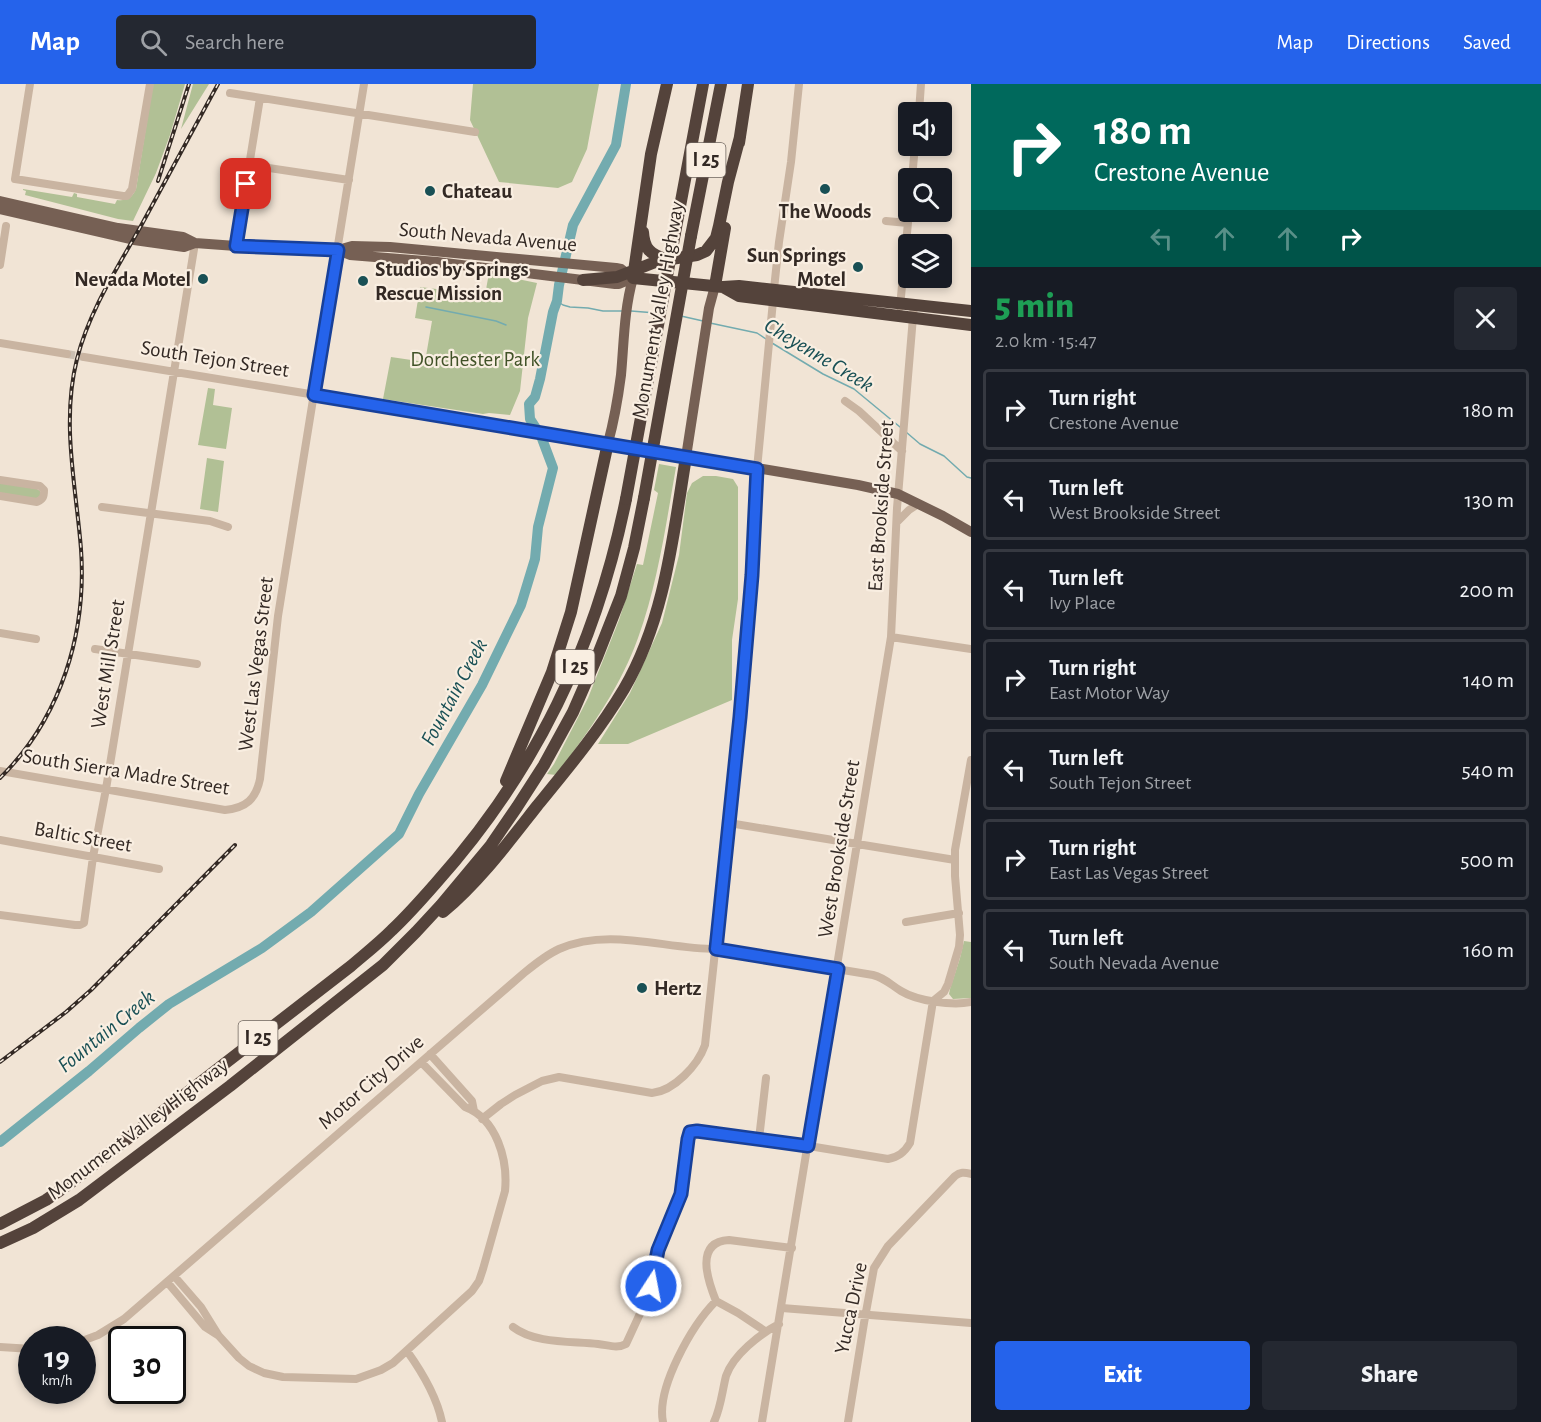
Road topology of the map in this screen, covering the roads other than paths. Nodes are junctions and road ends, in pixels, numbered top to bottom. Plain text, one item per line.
1 (30, 84) edge
2 (150, 84) edge
3 (364, 84) edge
4 (667, 84) edge
5 (703, 84) edge
6 (721, 84) edge
7 (748, 84) edge
8 (800, 84) edge
9 (921, 84) edge
10 (230, 93) dead end
11 (260, 98) junction
12 (920, 102) edge
13 (359, 114) junction
14 (475, 132) dead end
15 (740, 137) junction
16 (249, 165) junction
17 (648, 168) junction
18 (349, 180) junction
19 (0, 201) edge
20 (0, 209) edge
21 (886, 222) dead end
22 (908, 223) joint
23 (6, 226) dead end
24 (195, 243) junction
25 (236, 246) junction
26 (338, 250) junction
27 (668, 260) junction
28 (0, 265) edge
29 (623, 275) junction
30 (583, 280) joint
31 (719, 287) junction
32 (774, 295) junction
33 (914, 305) junction
34 (900, 310) junction
35 (971, 312) edge
36 (912, 318) junction
37 (971, 325) edge
38 (0, 343) edge
39 (68, 354) tunnel mouth
40 (84, 357) tunnel mouth
41 (174, 372) junction
42 (314, 395) junction
43 (845, 400) dead end
44 (608, 443) junction
45 (902, 451) junction
46 (686, 457) junction
47 (757, 469) junction
48 (0, 480) edge
49 (898, 494) junction
50 (0, 496) edge
51 (918, 504) junction
52 (102, 507) dead end
53 (151, 513) junction
54 (897, 522) junction
55 (228, 527) dead end
56 (971, 532) edge
57 (0, 633) edge
58 (891, 637) junction
59 (36, 639) dead end
60 (94, 648) dead end
61 (971, 649) edge
62 (128, 653) junction
63 (197, 664) dead end
64 (971, 760) edge
65 (0, 771) edge
66 (106, 789) junction
67 (968, 797) edge
68 (246, 803) joint
69 (488, 820) junction
70 (729, 823) junction
71 (0, 840) edge
72 (858, 844) junction
73 (93, 857) junction
74 (955, 860) junction
75 (159, 869) dead end
76 (959, 913) junction
77 (0, 915) edge
78 (906, 922) dead end
79 (404, 946) junction
80 (716, 949) junction
81 (838, 969) junction
82 (933, 1001) junction
83 (971, 1002) edge
84 (430, 1054) junction
85 (421, 1062) junction
86 (766, 1078) dead end
87 (474, 1111) junction
88 (482, 1119) junction
89 (759, 1139) junction
90 (808, 1146) junction
91 (971, 1174) edge
92 (0, 1224) edge
93 (0, 1244) edge
94 (792, 1248) junction
95 (172, 1280) junction
96 (716, 1301) junction
97 (782, 1308) junction
98 (865, 1315) junction
99 (971, 1323) edge
100 (779, 1324) junction
101 (515, 1328) dead end
102 (765, 1331) junction
103 (96, 1336) edge
104 (0, 1347) edge
105 (18, 1349) edge
106 (407, 1352) junction
107 (442, 1422) edge
108 (663, 1422) edge
109 (714, 1422) edge
110 (762, 1422) edge
111 (848, 1422) edge

1 - 2 street
3 - 13 street, West Las Vegas Street
4 - 17 highway
5 - 69 highway, Monument Valley Highway / I 25, bridge
6 - 79 highway, Monument Valley Highway / I 25, bridge
7 - 15 highway
8 - 32 street
9 - 12 street
10 - 11 street
11 - 13 street
11 - 16 street
13 - 14 street
13 - 18 street, West Las Vegas Street
15 - 27 highway
15 - 31 highway
16 - 18 street
16 - 25 street
17 - 27 highway
17 - 29 highway
18 - 26 street, West Las Vegas Street
19 - 24 main road, South Nevada Avenue
20 - 24 main road, South Nevada Avenue
21 - 22 street
22 - 34 street
23 - 28 street
24 - 25 main road, South Nevada Avenue
24 - 41 street, West Mill Street
25 - 26 main road, South Nevada Avenue
26 - 29 main road, South Nevada Avenue
26 - 30 main road, South Nevada Avenue
26 - 42 street, West Las Vegas Street
27 - 29 highway
29 - 30 highway
29 - 31 highway, South Nevada Avenue
29 - 44 main road
31 - 32 highway, South Nevada Avenue
31 - 46 main road
32 - 34 highway, South Nevada Avenue
32 - 47 street
33 - 34 highway, South Nevada Avenue
33 - 35 highway, South Nevada Avenue
33 - 36 street, East Brookside Street
34 - 36 highway, South Nevada Avenue
36 - 37 highway, South Nevada Avenue
36 - 45 street, East Brookside Street
38 - 39 street
40 - 41 street, South Tejon Street
41 - 42 street, South Tejon Street
41 - 53 street, West Mill Street
42 - 44 street, South Tejon Street
42 - 68 street, West Las Vegas Street
43 - 45 street
44 - 46 main road, South Tejon Street
44 - 69 highway
45 - 49 street, East Brookside Street
46 - 47 main road, South Tejon Street
46 - 79 highway
47 - 49 main road, South Tejon Street
47 - 70 street
48 - 50 street
49 - 51 main road, South Tejon Street
49 - 54 street, East Brookside Street
51 - 54 street
51 - 56 main road, South Tejon Street
52 - 53 street
53 - 55 street
53 - 62 street, West Mill Street
54 - 58 street, East Brookside Street
57 - 59 street
58 - 61 street
58 - 72 street, West Brookside Street
60 - 62 street
62 - 63 street
62 - 66 street, West Mill Street
64 - 67 street
65 - 66 street, South Sierra Madre Street
66 - 68 street, South Sierra Madre Street
66 - 73 street, West Mill Street
67 - 74 street
69 - 92 highway, Monument Valley Highway / I 25
70 - 72 street
70 - 80 street
71 - 73 street, Baltic Street
72 - 74 street
72 - 81 street, West Brookside Street
73 - 75 street, Baltic Street
73 - 77 street, West Mill Street
74 - 76 street
76 - 78 street
76 - 82 street
79 - 93 highway, Monument Valley Highway / I 25
80 - 81 street, Motor City Drive
80 - 84 street, Motor City Drive
80 - 88 street
81 - 82 street, Motor City Drive
81 - 90 street, West Brookside Street
82 - 83 street, Motor City Drive
82 - 90 street
84 - 85 street, Motor City Drive
84 - 87 street
85 - 87 street
85 - 95 street, Motor City Drive
86 - 89 street
87 - 88 street
88 - 106 street
89 - 90 street
89 - 101 street
90 - 94 street, West Brookside Street
91 - 98 street, Yucca Drive
94 - 96 street
94 - 97 street, West Brookside Street
95 - 103 street, Motor City Drive
95 - 106 street
96 - 102 street
96 - 108 street
97 - 98 street
97 - 100 street, West Brookside Street
98 - 99 street
98 - 111 street, Yucca Drive
100 - 102 street
100 - 110 street, West Brookside Street
102 - 109 street
104 - 105 street
106 - 107 street

